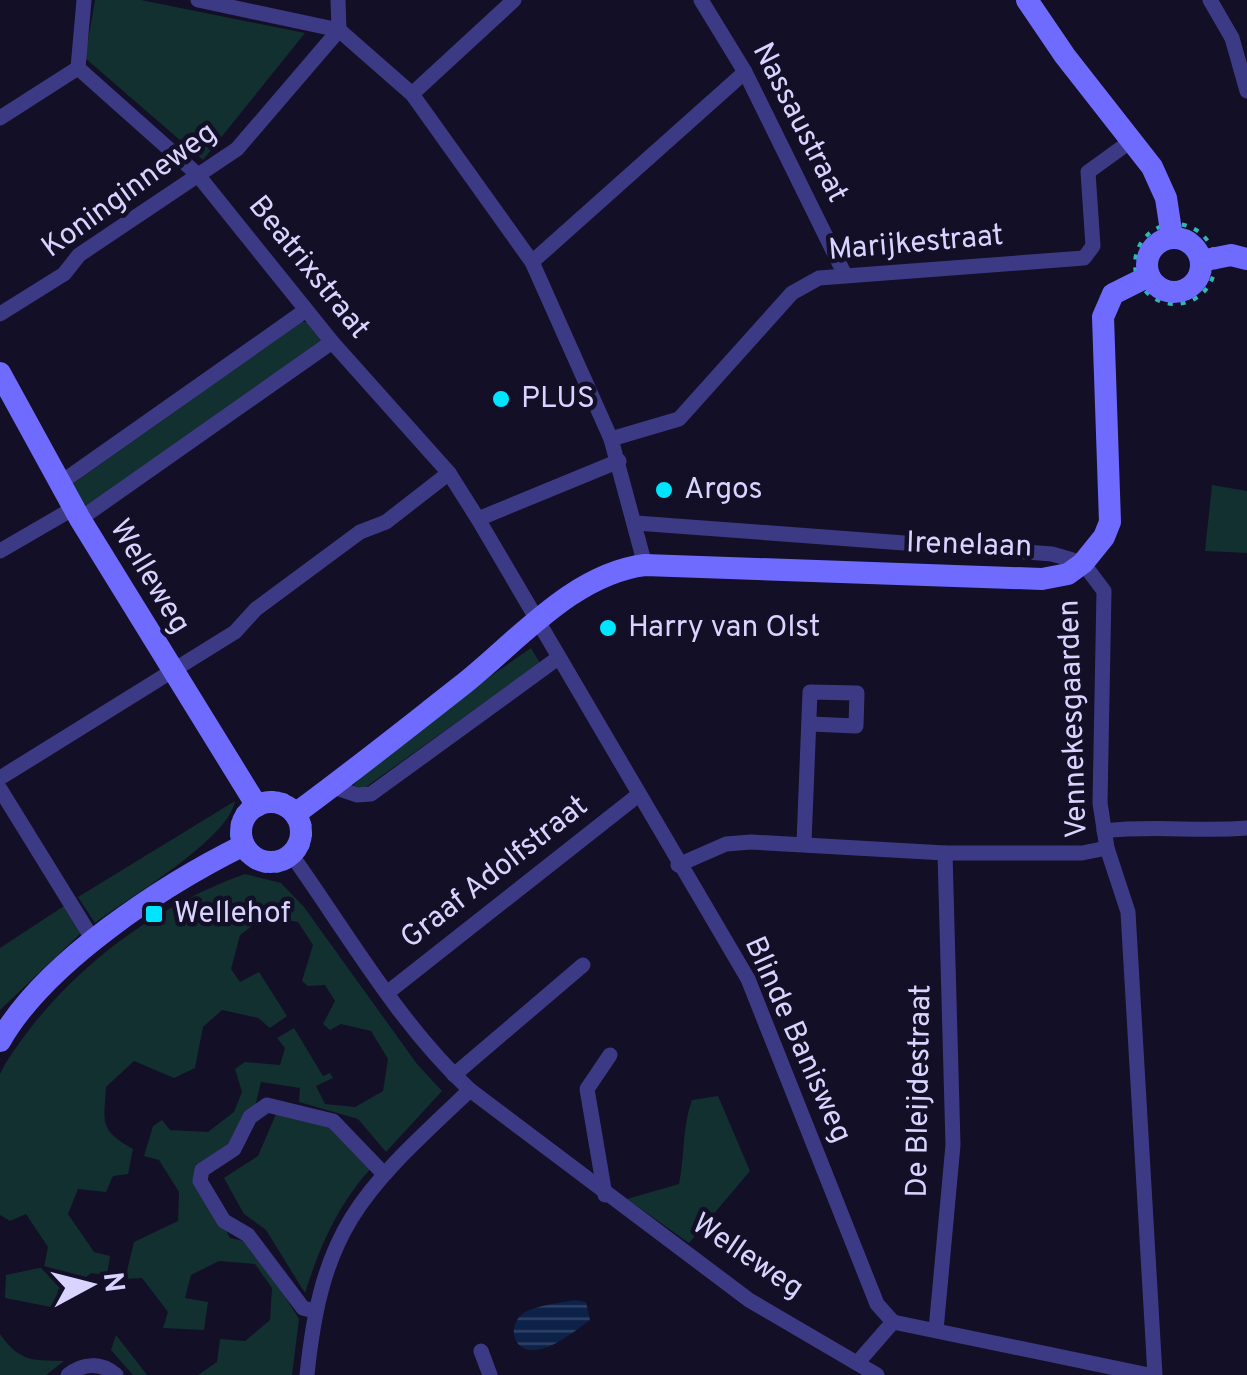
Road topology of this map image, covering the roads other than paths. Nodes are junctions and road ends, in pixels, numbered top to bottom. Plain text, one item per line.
1 (84, 0) edge
2 (198, 0) edge
3 (338, 0) edge
4 (514, 0) edge
5 (701, 0) edge
6 (1027, 0) edge
7 (1210, 0) edge
8 (338, 30) junction
9 (1240, 36) edge
10 (78, 68) junction
11 (746, 72) junction
12 (1247, 91) edge
13 (412, 94) junction
14 (0, 118) edge
15 (1131, 141) junction
16 (197, 174) junction
17 (1171, 231) junction
18 (1208, 259) junction
19 (1247, 259) edge
20 (532, 262) junction
21 (844, 273) junction
22 (1149, 276) junction
23 (306, 310) junction
24 (0, 314) edge
25 (332, 342) junction
26 (0, 372) edge
27 (611, 439) junction
28 (618, 461) junction
29 (449, 473) junction
30 (59, 484) junction
31 (77, 514) junction
32 (478, 519) junction
33 (636, 523) junction
34 (0, 552) edge
35 (1084, 563) junction
36 (646, 565) junction
37 (536, 622) junction
38 (558, 658) junction
39 (172, 673) junction
40 (811, 724) dead end
41 (0, 778) edge
42 (330, 786) junction
43 (0, 789) edge
44 (637, 796) junction
45 (254, 802) junction
46 (298, 812) junction
47 (1247, 828) edge
48 (1106, 839) junction
49 (804, 844) junction
50 (240, 847) junction
51 (946, 853) junction
52 (294, 858) junction
53 (678, 865) junction
54 (95, 943) junction
55 (583, 966) dead end
56 (387, 993) junction
57 (0, 1041) edge
58 (610, 1055) dead end
59 (454, 1075) junction
60 (470, 1090) junction
61 (383, 1173) junction
62 (606, 1194) junction
63 (314, 1311) junction
64 (893, 1322) junction
65 (936, 1330) junction
66 (482, 1351) dead end
67 (860, 1361) junction
68 (68, 1375) edge
69 (116, 1375) edge
70 (307, 1375) edge
71 (490, 1375) edge
72 (877, 1375) edge
73 (1152, 1375) edge

1 - 10 street
2 - 8 street
3 - 8 street
4 - 13 street
5 - 11 street, Nassaustraat
6 - 15 main road
7 - 9 street
8 - 13 street
8 - 16 street, Koninginneweg
9 - 12 street
10 - 14 street
10 - 16 street, Beatrixstraat
11 - 20 street
11 - 21 street, Nassaustraat
13 - 20 street
15 - 17 main road
15 - 21 street, Marijkestraat
16 - 23 street, Beatrixstraat
16 - 24 street, Koninginneweg
17 - 18 main road
17 - 22 main road
18 - 19 main road
18 - 22 main road
20 - 27 street
21 - 27 street, Marijkestraat
22 - 35 main road, Vennekesgaarden
23 - 25 street, Beatrixstraat
23 - 30 street
25 - 29 street, Beatrixstraat
25 - 31 street
26 - 30 main road, Welleweg
27 - 28 street
28 - 32 street
28 - 33 street
29 - 32 street, Beatrixstraat
29 - 39 street
30 - 31 main road, Welleweg
31 - 34 street
31 - 39 main road, Welleweg
32 - 37 street, Beatrixstraat
33 - 35 street, Irenelaan
33 - 36 street
35 - 36 main road, Irenelaan
35 - 48 street, Vennekesgaarden
36 - 37 main road, Irenelaan
37 - 38 street, Blinde Banisweg
37 - 42 main road, Irenelaan
38 - 42 street
38 - 44 street, Blinde Banisweg
39 - 41 street
39 - 45 main road, Welleweg
40 - 49 street
42 - 46 main road, Irenelaan
43 - 54 street
44 - 53 street, Blinde Banisweg
44 - 56 street, Graaf Adolfstraat
45 - 46 main road
45 - 50 main road
46 - 52 main road
47 - 48 street
48 - 51 street
48 - 73 street, Vennekesgaarden
49 - 51 street
49 - 53 street
50 - 52 main road
50 - 54 main road
51 - 65 street, De Bleijdestraat
52 - 56 street, Welleweg
53 - 64 street, Blinde Banisweg
54 - 57 main road
55 - 59 street
56 - 59 street, Welleweg
58 - 62 street
59 - 60 street, Welleweg
60 - 61 street
60 - 62 street, Welleweg
61 - 63 street
61 - 63 street
62 - 67 street, Welleweg
63 - 70 street
64 - 65 street
64 - 67 street
65 - 73 street
66 - 71 street
67 - 72 street
68 - 69 street

